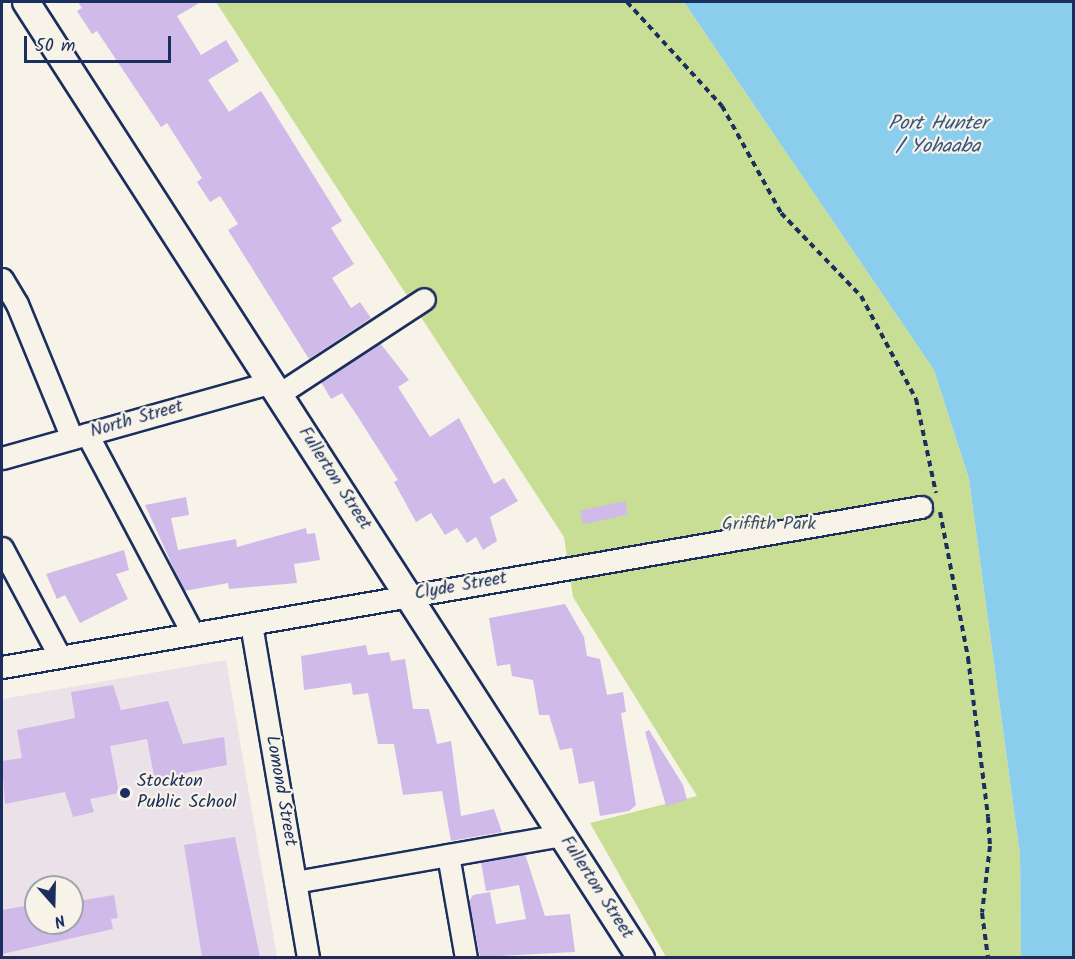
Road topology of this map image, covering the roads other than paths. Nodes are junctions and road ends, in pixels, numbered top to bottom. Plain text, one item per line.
1 (26, 2) edge
2 (2, 279) edge
3 (424, 299) dead end
4 (275, 388) junction
5 (79, 436) junction
6 (2, 458) edge
7 (932, 504) road end
8 (2, 548) edge
9 (409, 596) junction
10 (251, 624) junction
11 (193, 634) junction
12 (60, 657) junction
13 (2, 667) edge
14 (561, 835) junction
15 (448, 855) junction
16 (295, 882) junction
17 (308, 957) edge
18 (466, 957) edge
19 (641, 957) edge

1 - 4 main road, Fullerton Street
2 - 5 street
3 - 4 street, North Street
4 - 5 street, North Street
4 - 9 main road, Fullerton Street
5 - 6 street, North Street
5 - 11 street
7 - 9 street, Clyde Street
8 - 12 street
9 - 10 street, Clyde Street
9 - 14 main road, Fullerton Street
10 - 11 street, Clyde Street
10 - 16 street, Lomond Street
11 - 12 street, Clyde Street
12 - 13 street, Clyde Street
14 - 15 street
14 - 19 main road, Fullerton Street
15 - 16 street
15 - 18 street
16 - 17 street, Lomond Street

